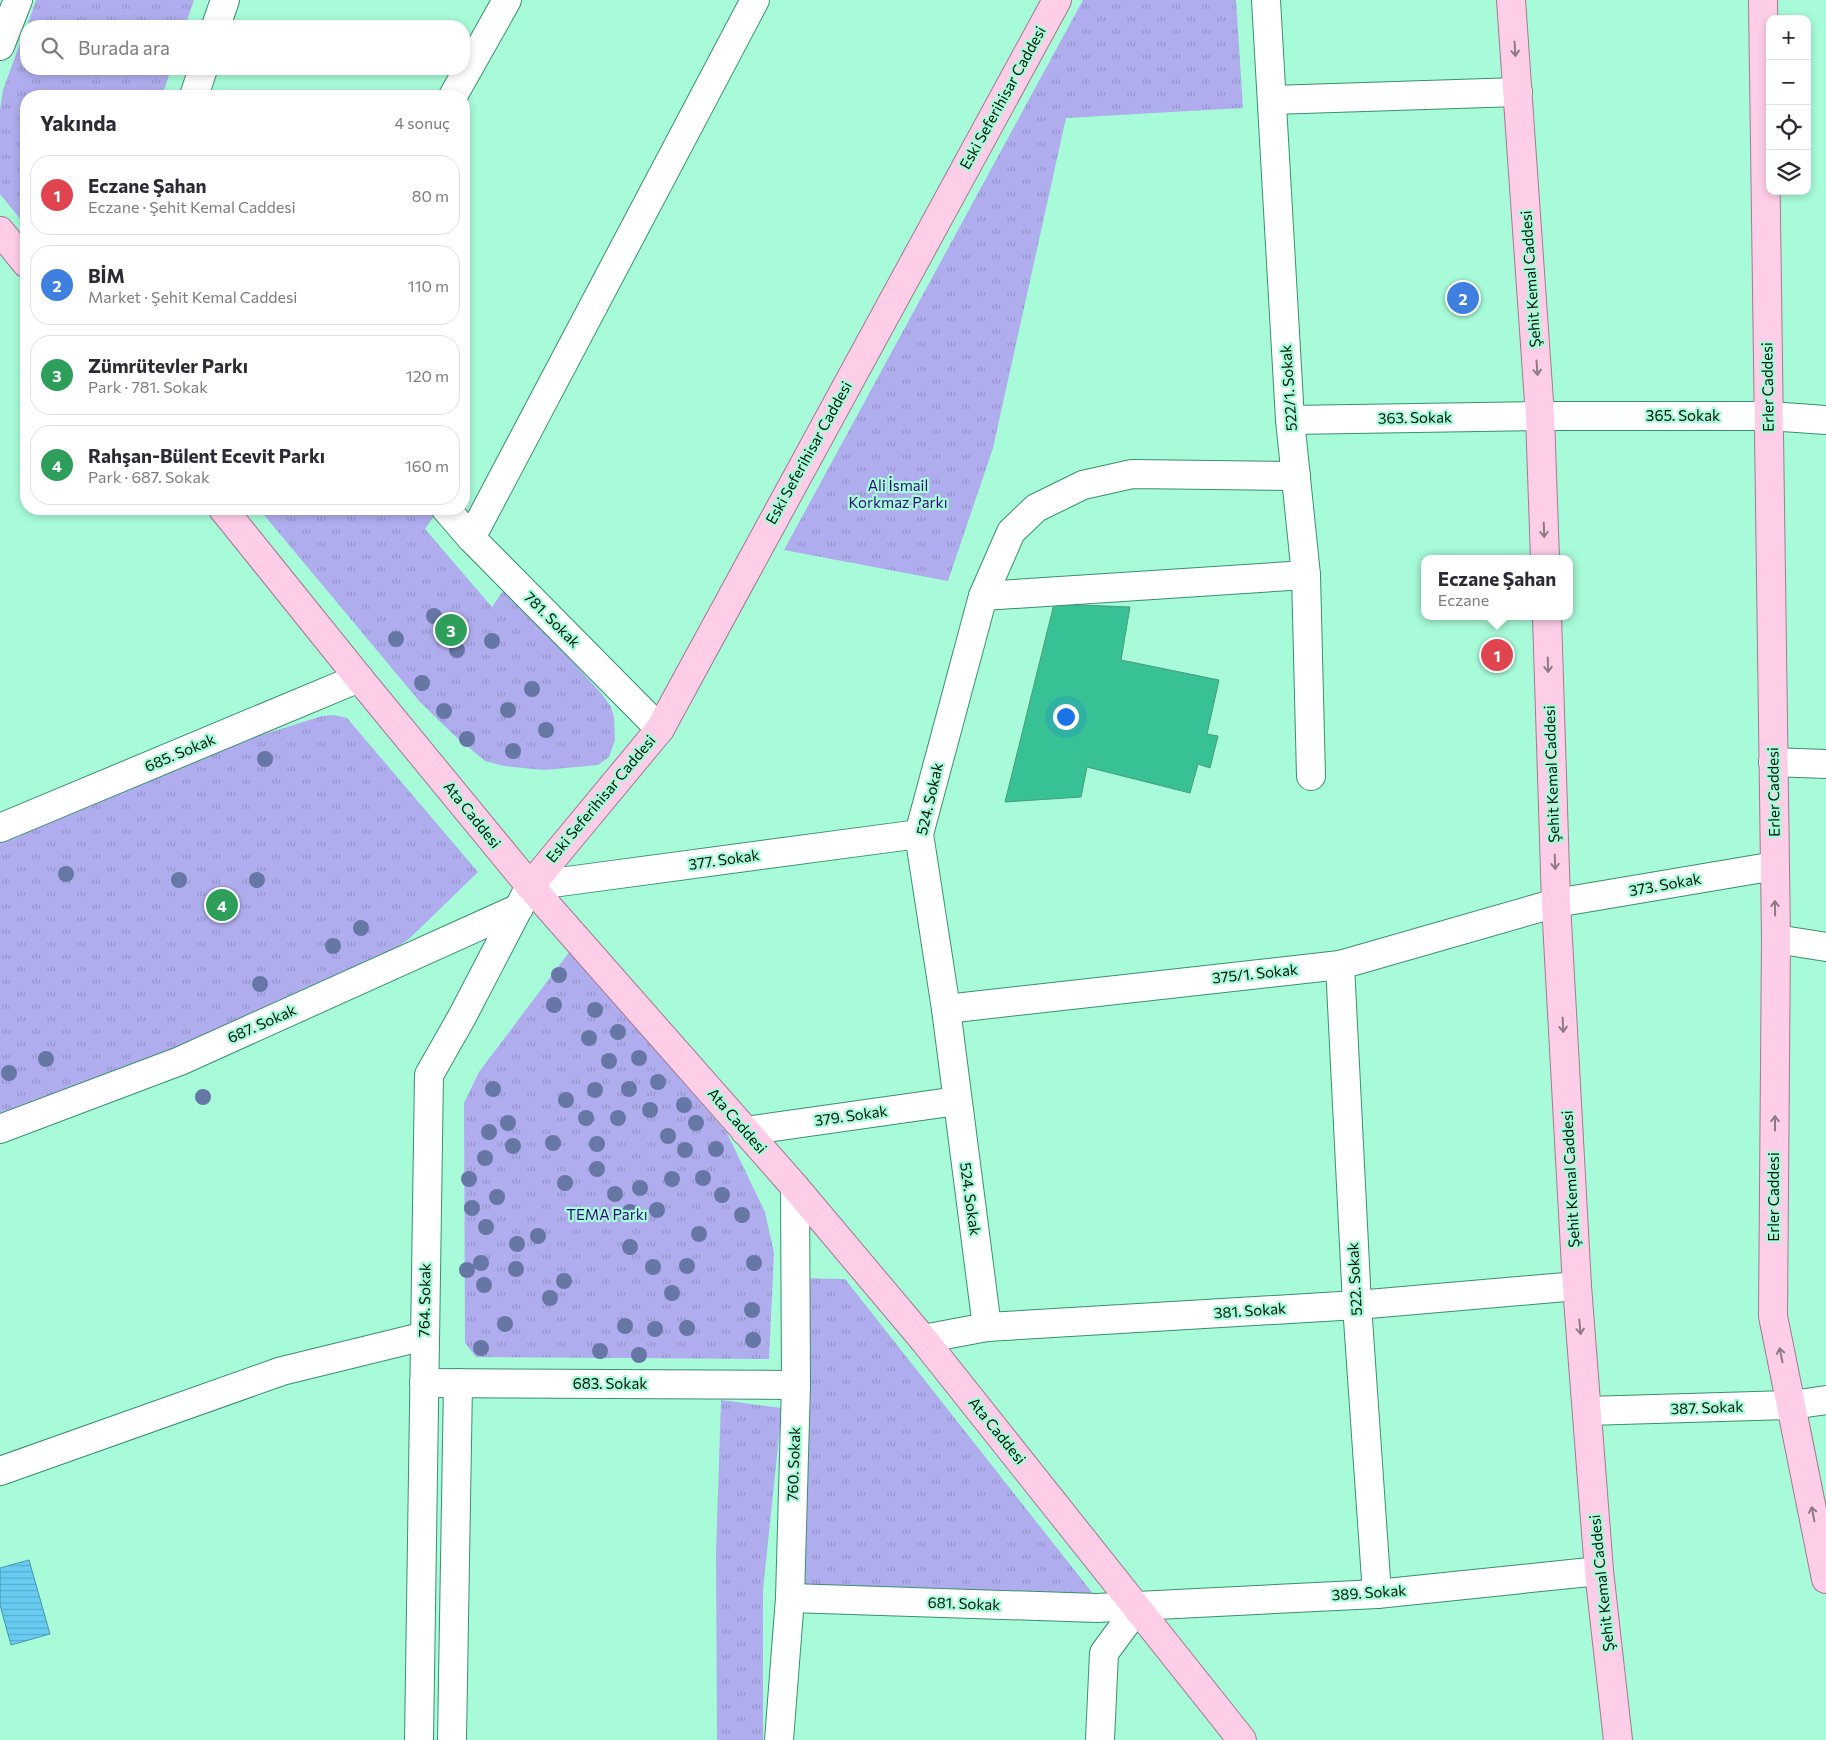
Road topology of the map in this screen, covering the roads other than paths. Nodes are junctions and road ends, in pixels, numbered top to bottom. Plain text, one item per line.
1 (18, 0) edge
2 (225, 0) edge
3 (506, 0) edge
4 (755, 0) edge
5 (1266, 0) edge
6 (1512, 0) edge
7 (1763, 0) edge
8 (1053, 2) edge
9 (218, 20) edge
10 (0, 46) edge
11 (470, 65) edge
12 (201, 75) edge
13 (465, 75) edge
14 (196, 90) edge
15 (456, 90) edge
16 (1518, 92) junction
17 (1272, 100) junction
18 (0, 231) edge
19 (20, 256) edge
20 (1540, 416) junction
21 (1769, 416) junction
22 (1290, 420) junction
23 (1826, 420) edge
24 (1296, 476) junction
25 (228, 515) edge
26 (451, 515) edge
27 (471, 538) junction
28 (1545, 555) edge
29 (1306, 575) junction
30 (983, 596) junction
31 (1547, 620) edge
32 (359, 678) junction
33 (660, 729) junction
34 (1773, 762) junction
35 (1826, 764) edge
36 (1311, 776) dead end
37 (0, 828) edge
38 (919, 834) junction
39 (1775, 866) junction
40 (525, 897) junction
41 (1556, 903) junction
42 (1776, 940) junction
43 (1826, 947) edge
44 (1340, 965) junction
45 (946, 1009) junction
46 (957, 1101) junction
47 (0, 1128) edge
48 (745, 1131) junction
49 (795, 1187) junction
50 (1577, 1286) junction
51 (1357, 1305) junction
52 (987, 1328) junction
53 (424, 1336) junction
54 (923, 1339) junction
55 (458, 1382) junction
56 (424, 1383) junction
57 (796, 1385) junction
58 (1826, 1400) edge
59 (1792, 1406) junction
60 (1587, 1411) junction
61 (0, 1471) edge
62 (1599, 1571) junction
63 (1826, 1579) edge
64 (1377, 1594) junction
65 (790, 1598) junction
66 (1138, 1606) junction
67 (418, 1740) edge
68 (452, 1740) edge
69 (779, 1740) edge
70 (1100, 1740) edge
71 (1242, 1740) edge
72 (1618, 1740) edge

1 - 10 street
2 - 9 street
3 - 11 street
4 - 27 street
5 - 17 street, 522/1. Sokak
6 -> 16 main road, Şehit Kemal Caddesi
7 - 21 main road, Erler Caddesi
8 - 33 main road, Eski Seferihisar Caddesi
12 - 14 street
13 - 15 street
16 - 17 street
16 -> 20 main road, Şehit Kemal Caddesi
17 - 22 street, 522/1. Sokak
18 - 19 main road
20 - 21 street, 365. Sokak
20 - 22 street, 363. Sokak
20 -> 28 main road, Şehit Kemal Caddesi
21 - 23 street, 365. Sokak
21 - 34 main road, Erler Caddesi
22 - 24 street, 522/1. Sokak
24 - 29 street, 522/1. Sokak
24 - 30 street, 524. Sokak
25 - 32 main road, Ata Caddesi
26 - 27 street, 781. Sokak
27 - 33 street, 781. Sokak
29 - 30 street
29 - 36 street, 522/1. Sokak
30 - 38 street, 524. Sokak
31 -> 41 main road, Şehit Kemal Caddesi
32 - 37 street, 685. Sokak
32 - 40 main road, Ata Caddesi
33 - 40 main road, Eski Seferihisar Caddesi
34 - 35 street
34 - 39 main road, Erler Caddesi
38 - 40 street, 377. Sokak
38 - 45 street, 524. Sokak
39 - 41 street, 373. Sokak
42 -> 39 main road, Erler Caddesi
40 - 47 street, 687. Sokak
40 - 48 main road, Ata Caddesi
40 - 53 street, 764. Sokak
41 - 44 street, 375/1. Sokak
41 -> 50 main road, Şehit Kemal Caddesi
42 - 43 street
59 -> 42 main road, Erler Caddesi
44 - 45 street, 375/1. Sokak
44 - 51 street, 522. Sokak
45 - 46 street, 524. Sokak
46 - 48 street, 379. Sokak
46 - 52 street, 524. Sokak
48 - 49 main road, Ata Caddesi
49 - 54 main road, Ata Caddesi
49 - 57 street, 760. Sokak
50 - 51 street, 381. Sokak
50 -> 60 main road, Şehit Kemal Caddesi
51 - 52 street, 381. Sokak
51 - 64 street, 522. Sokak
52 - 54 street, 381. Sokak
53 - 56 street, 764. Sokak
53 - 61 street
54 - 66 main road, Ata Caddesi
55 - 56 street, 683. Sokak
55 - 57 street, 683. Sokak
55 - 68 street
56 - 67 street, 764. Sokak
57 - 65 street, 760. Sokak
58 - 59 street, 387. Sokak
59 - 60 street, 387. Sokak
63 -> 59 main road, Erler Caddesi
60 - 62 main road, Şehit Kemal Caddesi
62 - 64 street, 389. Sokak
62 - 72 main road, Şehit Kemal Caddesi
64 - 66 street, 389. Sokak
65 - 66 street, 681. Sokak
65 - 69 street, 760. Sokak
66 - 70 street
66 - 71 main road, Ata Caddesi

